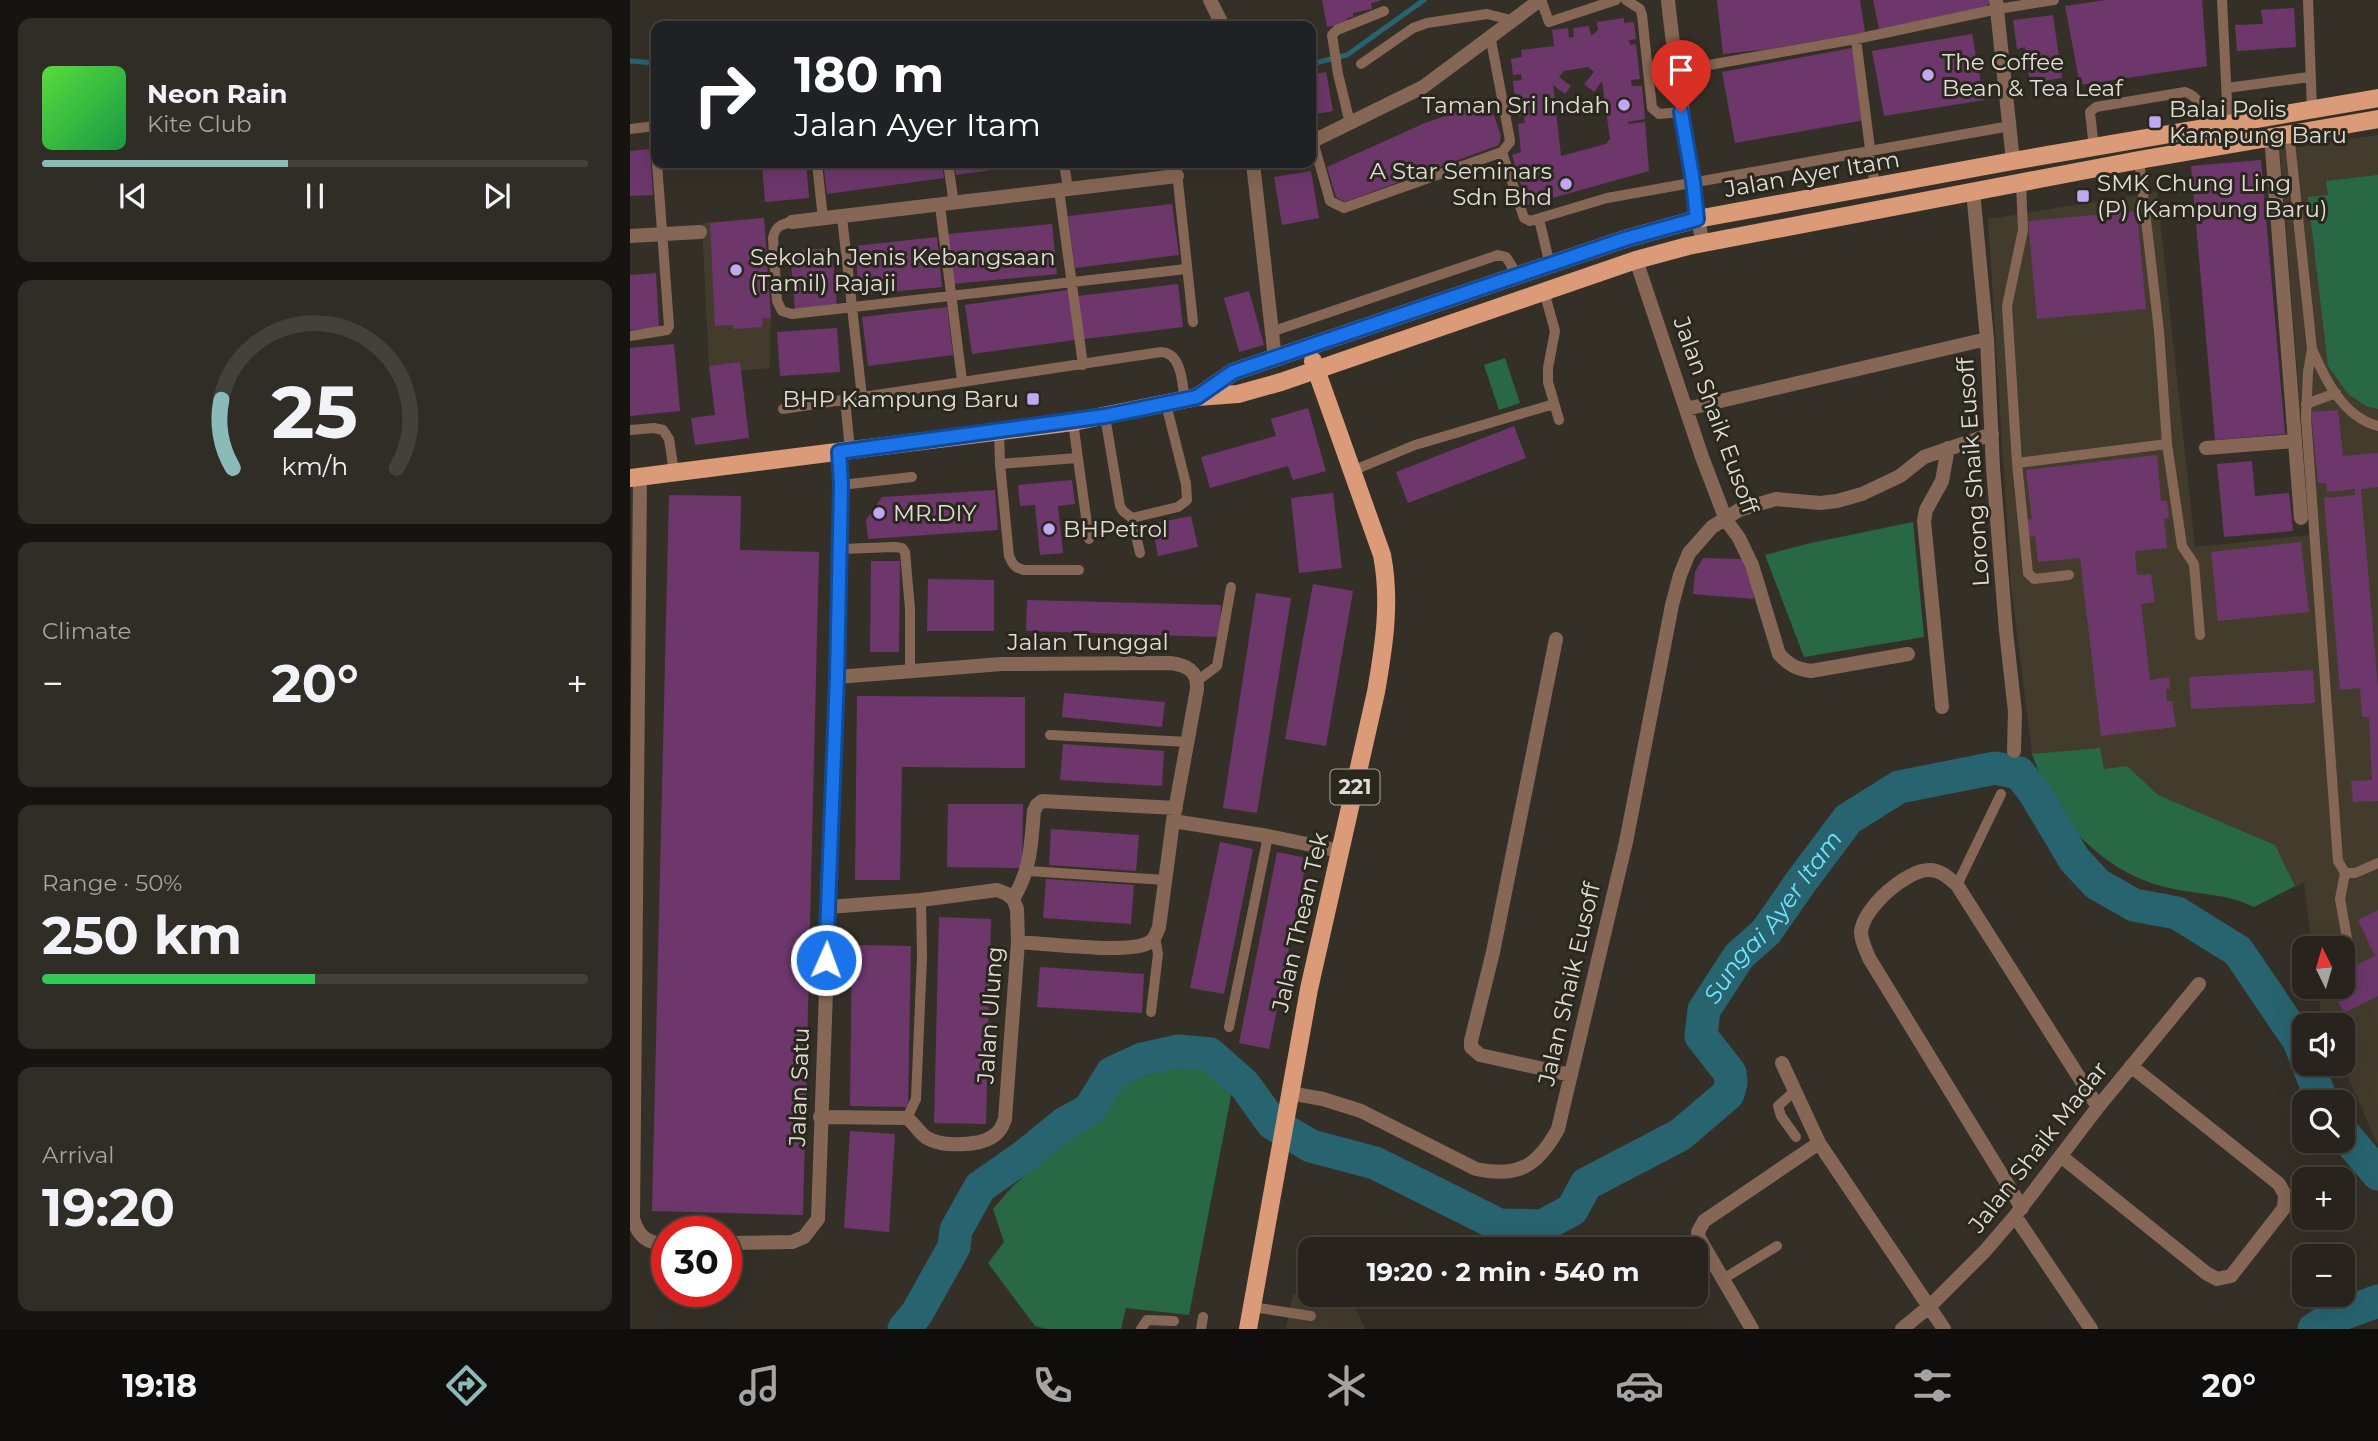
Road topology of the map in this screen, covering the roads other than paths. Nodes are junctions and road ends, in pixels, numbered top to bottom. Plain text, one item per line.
1 (1210, 0) edge
2 (1540, 0) edge
3 (1616, 0) edge
4 (1626, 0) edge
5 (1668, 0) edge
6 (2054, 0) edge
7 (2222, 0) edge
8 (2308, 0) edge
9 (1997, 4) edge
10 (1384, 12) dead end
11 (1511, 20) junction
12 (1220, 21) edge
13 (1490, 35) junction
14 (1856, 39) junction
15 (1361, 64) dead end
16 (1675, 71) junction
17 (2309, 77) junction
18 (2227, 88) junction
19 (2378, 98) edge
20 (2312, 110) junction
21 (1681, 112) junction
22 (2378, 119) edge
23 (1350, 123) junction
24 (2228, 123) junction
25 (651, 126) edge
26 (2010, 126) junction
27 (2204, 128) junction
28 (630, 129) edge
29 (2280, 135) junction
30 (1316, 140) edge
31 (2094, 148) junction
32 (1502, 152) junction
33 (1871, 152) junction
34 (1316, 155) edge
35 (2139, 160) junction
36 (2013, 161) junction
37 (657, 168) edge
38 (818, 168) edge
39 (948, 168) edge
40 (1064, 168) edge
41 (1254, 168) edge
42 (1176, 169) edge
43 (1693, 181) junction
44 (2021, 183) junction
45 (1875, 188) junction
46 (1064, 190) junction
47 (1973, 191) junction
48 (947, 205) junction
49 (842, 217) junction
50 (823, 219) junction
51 (1539, 219) junction
52 (1697, 219) junction
53 (792, 222) joint
54 (700, 232) dead end
55 (662, 234) junction
56 (630, 236) edge
57 (1703, 243) junction
58 (1636, 260) junction
59 (1550, 265) junction
60 (1186, 269) junction
61 (1456, 270) junction
62 (1517, 276) junction
63 (1072, 283) junction
64 (1417, 283) junction
65 (1544, 291) junction
66 (1464, 295) junction
67 (951, 297) junction
68 (1425, 308) junction
69 (852, 309) junction
70 (1337, 310) junction
71 (1193, 322) dead end
72 (1271, 332) junction
73 (1345, 335) junction
74 (630, 336) edge
75 (1987, 339) junction
76 (1308, 348) junction
77 (2312, 349) junction
78 (1275, 359) junction
79 (1083, 365) junction
80 (1316, 370) junction
81 (962, 381) junction
82 (2336, 393) junction
83 (862, 397) junction
84 (1191, 398) junction
85 (845, 400) junction
86 (1166, 404) junction
87 (1554, 404) junction
88 (2306, 404) junction
89 (783, 409) dead end
90 (1686, 409) junction
91 (1105, 416) junction
92 (1559, 420) dead end
93 (1073, 422) junction
94 (2378, 426) edge
95 (630, 430) edge
96 (999, 431) junction
97 (1992, 434) junction
98 (2294, 441) junction
99 (2167, 444) junction
100 (1948, 448) junction
101 (2206, 448) dead end
102 (845, 451) junction
103 (1077, 458) junction
104 (1000, 464) junction
105 (2017, 464) junction
106 (1352, 471) junction
107 (674, 472) junction
108 (635, 477) edge
109 (912, 477) dead end
110 (841, 485) junction
111 (2301, 517) dead end
112 (1132, 518) junction
113 (1726, 520) junction
114 (1089, 539) dead end
115 (840, 549) junction
116 (1140, 552) dead end
117 (1079, 570) dead end
118 (2069, 575) dead end
119 (1231, 587) dead end
120 (2200, 635) dead end
121 (1556, 639) dead end
122 (1908, 654) dead end
123 (909, 671) junction
124 (837, 677) junction
125 (1197, 681) junction
126 (1942, 707) dead end
127 (1050, 735) dead end
128 (1189, 742) junction
129 (2014, 751) dead end
130 (2001, 794) dead end
131 (1174, 815) junction
132 (1268, 836) junction
133 (1340, 851) junction
134 (2378, 863) edge
135 (1028, 871) junction
136 (2345, 873) junction
137 (1165, 880) junction
138 (1957, 885) junction
139 (1013, 899) junction
140 (921, 900) junction
141 (828, 907) junction
142 (2347, 936) edge
143 (1155, 937) junction
144 (1018, 942) junction
145 (2199, 984) dead end
146 (1151, 1012) dead end
147 (1229, 1027) dead end
148 (1782, 1063) dead end
149 (2131, 1066) junction
150 (1571, 1075) junction
151 (1796, 1090) junction
152 (1288, 1099) junction
153 (2098, 1107) junction
154 (820, 1117) junction
155 (907, 1118) junction
156 (1796, 1137) dead end
157 (1819, 1143) junction
158 (2062, 1157) junction
159 (2019, 1212) junction
160 (651, 1241) edge
161 (742, 1243) edge
162 (1777, 1246) dead end
163 (1723, 1279) junction
164 (1930, 1306) junction
165 (1252, 1307) junction
166 (1311, 1316) dead end
167 (1203, 1317) dead end
168 (1174, 1321) dead end
169 (1141, 1329) edge
170 (1201, 1329) edge
171 (1248, 1329) edge
172 (1752, 1329) edge
173 (1902, 1329) edge
174 (1944, 1329) edge
175 (2091, 1329) edge

1 - 12 street
2 - 3 lane
2 - 11 street
4 - 21 lane
5 - 16 street
6 - 9 lane
7 - 18 lane
8 - 17 lane
9 - 14 lane
9 - 26 street
10 - 23 lane
11 - 13 street
11 - 15 lane
13 - 23 street
13 - 32 lane
14 - 16 lane
14 - 33 lane
16 - 21 street
17 - 18 lane
17 - 20 lane
18 - 24 lane
19 - 20 main road, Jalan Ayer Itam
20 - 24 main road, Jalan Ayer Itam
21 - 43 street
22 - 29 main road, Jalan Ayer Itam
23 - 30 street
24 - 27 main road, Jalan Ayer Itam
25 - 28 lane
26 - 33 lane
26 - 36 street
27 - 31 main road, Jalan Ayer Itam
27 - 31 lane
29 - 35 main road, Jalan Ayer Itam
29 - 77 lane
29 - 98 street
31 - 36 main road, Jalan Ayer Itam
32 - 34 lane
32 - 51 lane
33 - 43 lane
33 - 45 lane
35 - 44 main road, Jalan Ayer Itam
35 - 99 lane
36 - 45 main road, Jalan Ayer Itam
37 - 55 lane
38 - 50 lane
39 - 48 lane
40 - 46 lane
41 - 72 street
42 - 46 street
42 - 60 lane
43 - 51 lane
43 - 52 street
44 - 47 main road, Jalan Ayer Itam
44 - 105 lane
45 - 52 main road, Jalan Ayer Itam
46 - 48 street
46 - 63 lane
47 - 57 main road, Jalan Ayer Itam
47 - 75 street, Lorong Shaik Eusoff
48 - 49 street
48 - 67 lane
49 - 50 street
49 - 69 lane
50 - 53 street
51 - 59 lane
52 - 57 street
52 - 59 main road, Jalan Ayer Itam
53 - 69 lane
54 - 55 street
55 - 56 street
55 - 74 lane
57 - 58 main road, Jalan Ayer Itam
58 - 65 main road, Jalan Ayer Itam
58 - 90 street, Jalan Shaik Eusoff
59 - 62 main road, Jalan Ayer Itam
60 - 63 lane
60 - 71 lane
61 - 62 lane
61 - 64 lane
61 - 66 lane
62 - 66 main road, Jalan Ayer Itam
63 - 67 lane
63 - 79 lane
64 - 68 lane
64 - 70 lane
65 - 80 main road, Jalan Ayer Itam
65 - 87 lane
66 - 68 main road, Jalan Ayer Itam
67 - 69 lane
67 - 81 lane
68 - 73 main road, Jalan Ayer Itam
69 - 83 lane
70 - 72 lane
70 - 73 lane
72 - 78 street
73 - 76 main road, Jalan Ayer Itam
75 - 90 street
75 - 97 street, Lorong Shaik Eusoff
76 - 78 main road, Jalan Ayer Itam
76 - 80 main road, 221
77 - 82 lane
77 - 88 lane
78 - 84 main road, Jalan Ayer Itam
79 - 81 lane
79 - 84 lane
80 - 84 main road, Jalan Ayer Itam
80 - 106 main road, Jalan Thean Tek / 221
81 - 83 lane
82 - 88 lane
82 - 94 lane
83 - 85 lane
84 - 86 main road, Jalan Ayer Itam
85 - 89 lane
85 - 102 lane
86 - 91 main road, Jalan Ayer Itam
86 - 112 lane
87 - 92 lane
87 - 106 lane
88 - 136 lane
90 - 113 street, Jalan Shaik Eusoff
91 - 93 main road, Jalan Ayer Itam
91 - 112 lane
93 - 96 main road, Jalan Ayer Itam
93 - 103 lane
95 - 107 lane
96 - 102 main road, Jalan Ayer Itam
96 - 104 lane
97 - 100 street
97 - 129 street, Lorong Shaik Eusoff
98 - 101 street
98 - 111 street
99 - 105 lane
99 - 120 lane
100 - 113 street
100 - 126 street
102 - 107 main road, Jalan Ayer Itam
102 - 110 street, Jalan Satu
103 - 104 lane
103 - 114 lane
104 - 117 lane
105 - 118 lane
106 - 133 main road, Jalan Thean Tek / 221
107 - 108 main road, Jalan Ayer Itam
108 - 160 street
109 - 110 lane
110 - 115 street, Jalan Satu
112 - 116 lane
113 - 122 street, Jalan Shaik Eusoff
113 - 150 street, Jalan Shaik Eusoff
115 - 123 lane
115 - 124 street, Jalan Satu
119 - 125 lane
121 - 150 street
123 - 124 street, Jalan Tunggal
123 - 125 street, Jalan Tunggal
124 - 141 street, Jalan Satu
125 - 128 street
127 - 128 lane
128 - 131 street
130 - 138 lane
131 - 132 street
131 - 135 street
131 - 137 street
132 - 133 street
132 - 147 lane
133 - 152 main road, Jalan Thean Tek / 221
134 - 136 lane
135 - 137 lane
135 - 139 street
136 - 142 lane
137 - 143 street
138 - 153 street
138 - 159 street
139 - 140 street
139 - 144 street, Jalan Ulung
140 - 141 street
140 - 155 lane
141 - 154 street, Jalan Satu
143 - 144 street
143 - 146 lane
144 - 155 street, Jalan Ulung
145 - 149 street, Jalan Shaik Madar
148 - 151 street
149 - 153 street, Jalan Shaik Madar
149 - 158 street
150 - 152 street, Jalan Shaik Eusoff
151 - 156 lane
151 - 157 street
152 - 165 main road, Jalan Thean Tek / 221
153 - 158 street, Jalan Shaik Madar
154 - 155 street
154 - 161 street, Jalan Satu
157 - 163 street
157 - 164 street
158 - 159 street, Jalan Shaik Madar
159 - 164 street, Jalan Shaik Madar
159 - 175 street
162 - 163 lane
163 - 172 street
164 - 173 street, Jalan Shaik Madar
164 - 174 street
165 - 166 lane
165 - 171 main road, Jalan Thean Tek / 221
167 - 170 lane
168 - 169 lane

